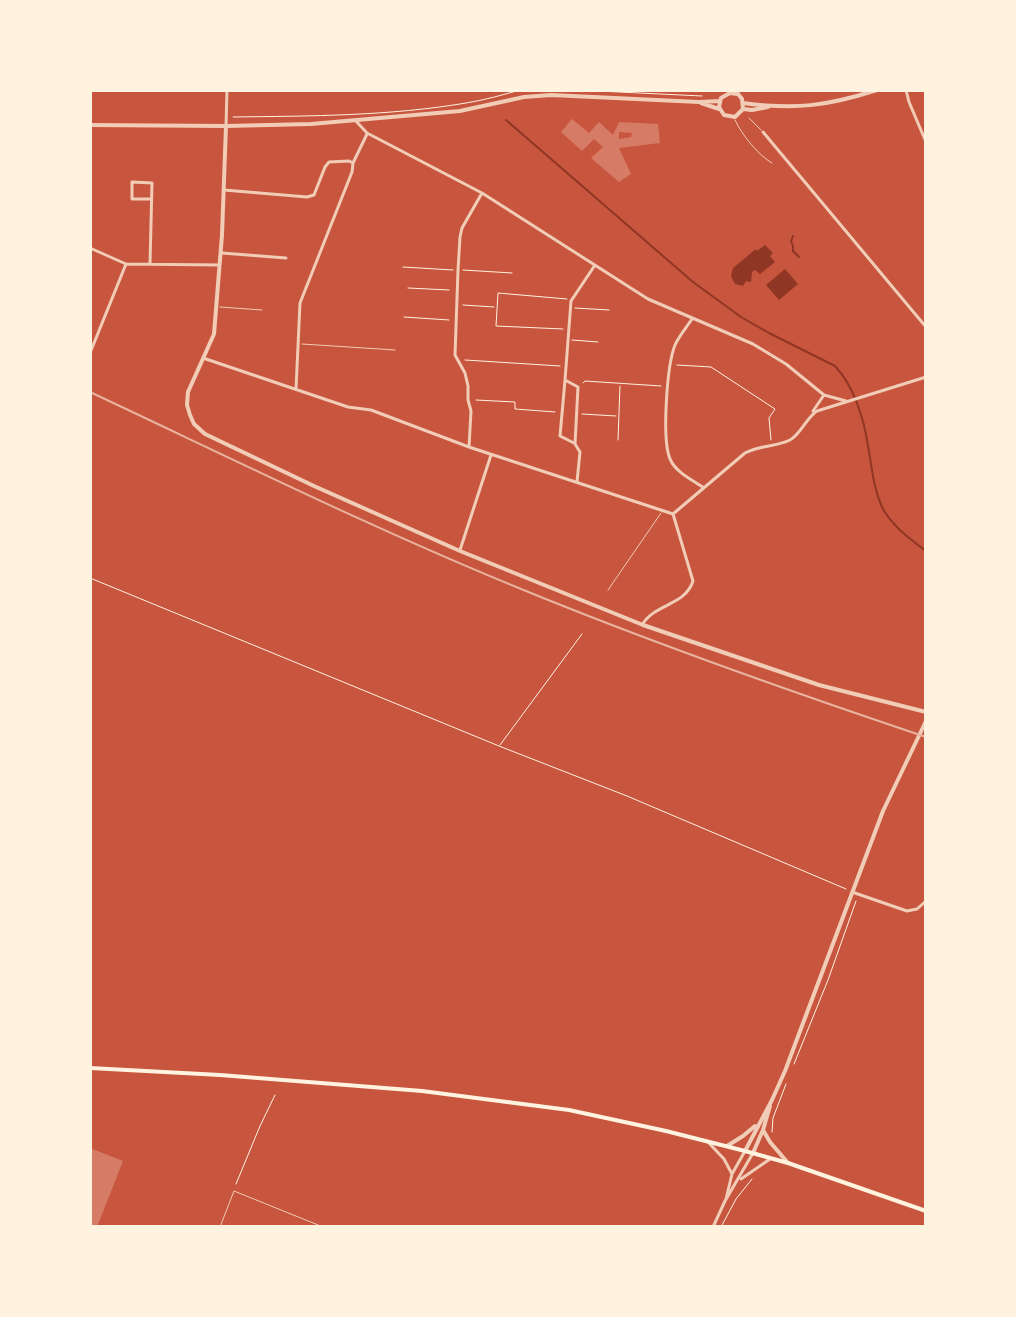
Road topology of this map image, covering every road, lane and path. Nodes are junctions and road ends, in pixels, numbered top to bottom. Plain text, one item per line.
1 (227, 90) edge
2 (520, 90) edge
3 (577, 90) edge
4 (877, 90) edge
5 (906, 90) edge
6 (726, 92) edge
7 (736, 92) edge
8 (712, 96) dead end
9 (720, 101) junction
10 (699, 102) junction
11 (743, 106) junction
12 (720, 109) junction
13 (226, 117) junction
14 (735, 117) junction
15 (749, 118) dead end
16 (355, 120) junction
17 (90, 125) edge
18 (226, 126) junction
19 (763, 132) joint
20 (367, 133) junction
21 (926, 142) edge
22 (353, 163) junction
23 (772, 163) dead end
24 (224, 190) junction
25 (482, 193) junction
26 (151, 199) junction
27 (90, 248) edge
28 (221, 253) junction
29 (286, 258) dead end
30 (126, 264) junction
31 (150, 264) junction
32 (220, 265) junction
33 (595, 265) junction
34 (403, 267) dead end
35 (458, 270) junction
36 (512, 273) dead end
37 (408, 288) dead end
38 (457, 291) junction
39 (571, 301) junction
40 (457, 305) junction
41 (217, 307) junction
42 (497, 307) junction
43 (571, 308) junction
44 (262, 310) dead end
45 (609, 310) dead end
46 (404, 317) dead end
47 (692, 319) junction
48 (456, 320) junction
49 (926, 327) edge
50 (569, 332) junction
51 (569, 341) junction
52 (598, 342) dead end
53 (299, 344) junction
54 (395, 350) dead end
55 (90, 353) edge
56 (203, 358) junction
57 (458, 360) junction
58 (670, 365) junction
59 (566, 366) junction
60 (926, 377) edge
61 (565, 380) junction
62 (620, 383) junction
63 (578, 387) junction
64 (667, 387) junction
65 (296, 389) junction
66 (824, 395) junction
67 (468, 400) junction
68 (846, 401) junction
69 (562, 412) junction
70 (577, 414) junction
71 (811, 414) junction
72 (619, 416) junction
73 (618, 440) dead end
74 (575, 444) junction
75 (771, 445) junction
76 (469, 447) junction
77 (491, 455) junction
78 (577, 482) junction
79 (704, 488) junction
80 (663, 511) junction
81 (673, 514) junction
82 (460, 551) junction
83 (90, 578) edge
84 (608, 590) dead end
85 (642, 625) junction
86 (582, 634) dead end
87 (926, 712) edge
88 (926, 721) edge
89 (499, 746) junction
90 (852, 892) junction
91 (926, 901) edge
92 (90, 1068) edge
93 (275, 1095) dead end
94 (772, 1100) junction
95 (757, 1124) junction
96 (763, 1130) junction
97 (707, 1142) junction
98 (726, 1146) junction
99 (745, 1151) junction
100 (753, 1153) junction
101 (770, 1159) junction
102 (788, 1163) junction
103 (732, 1174) junction
104 (738, 1181) junction
105 (234, 1191) junction
106 (725, 1201) junction
107 (926, 1211) edge
108 (220, 1227) edge
109 (323, 1227) edge
110 (713, 1227) edge

1 - 13 street
2 - 13 path
3 - 8 path
4 - 11 street
5 - 21 street
6 - 7 street
6 - 9 street
7 - 11 street
9 - 10 street
9 - 12 street
10 - 12 street
10 - 16 street
11 - 14 street
12 - 14 street
13 - 18 street
14 - 23 lane
15 - 19 lane
16 - 18 street
16 - 20 street
17 - 18 street
18 - 24 street
19 - 49 street
20 - 22 street
20 - 25 street
22 - 24 street
22 - 53 street
24 - 28 street
25 - 33 street
25 - 35 street
26 - 26 street
26 - 31 street
27 - 30 street
28 - 29 street
28 - 32 street
30 - 31 street
30 - 55 street
31 - 32 street
32 - 41 street
33 - 39 street
33 - 47 street
34 - 35 path
35 - 36 path
35 - 38 street
37 - 38 path
38 - 40 street
39 - 42 path
39 - 43 street
40 - 42 path
40 - 48 street
41 - 44 lane
41 - 56 street
42 - 50 path
43 - 45 path
43 - 50 street
46 - 48 path
47 - 58 street
47 - 66 street
48 - 57 street
50 - 51 street
51 - 52 path
51 - 59 street
53 - 54 lane
53 - 65 street
56 - 65 street
56 - 82 street
57 - 59 path
57 - 67 street
58 - 64 street
58 - 75 path
59 - 61 street
60 - 68 street
61 - 63 street
61 - 69 street
62 - 63 path
62 - 64 path
62 - 72 path
63 - 70 street
64 - 79 street
65 - 76 street
66 - 68 street
66 - 71 street
67 - 69 path
67 - 76 street
68 - 71 street
69 - 74 street
70 - 72 path
70 - 74 street
71 - 75 street
72 - 73 path
74 - 78 street
75 - 79 street
76 - 77 street
77 - 78 street
77 - 82 street
78 - 80 street
79 - 81 street
80 - 81 street
80 - 84 lane
81 - 85 street
82 - 85 street
83 - 89 path
85 - 87 street
86 - 89 path
88 - 90 street
89 - 90 path
90 - 91 street
90 - 94 street
92 - 97 main road
93 - 105 path
94 - 95 street
94 - 96 street
95 - 98 street
95 - 99 street
96 - 100 street
96 - 102 street
97 - 98 main road
97 - 103 street
98 - 99 main road
99 - 100 main road
99 - 103 street
100 - 101 main road
100 - 104 street
101 - 102 main road
101 - 104 street
102 - 107 main road
103 - 106 street
104 - 106 street
105 - 108 lane
105 - 109 lane
106 - 110 street

